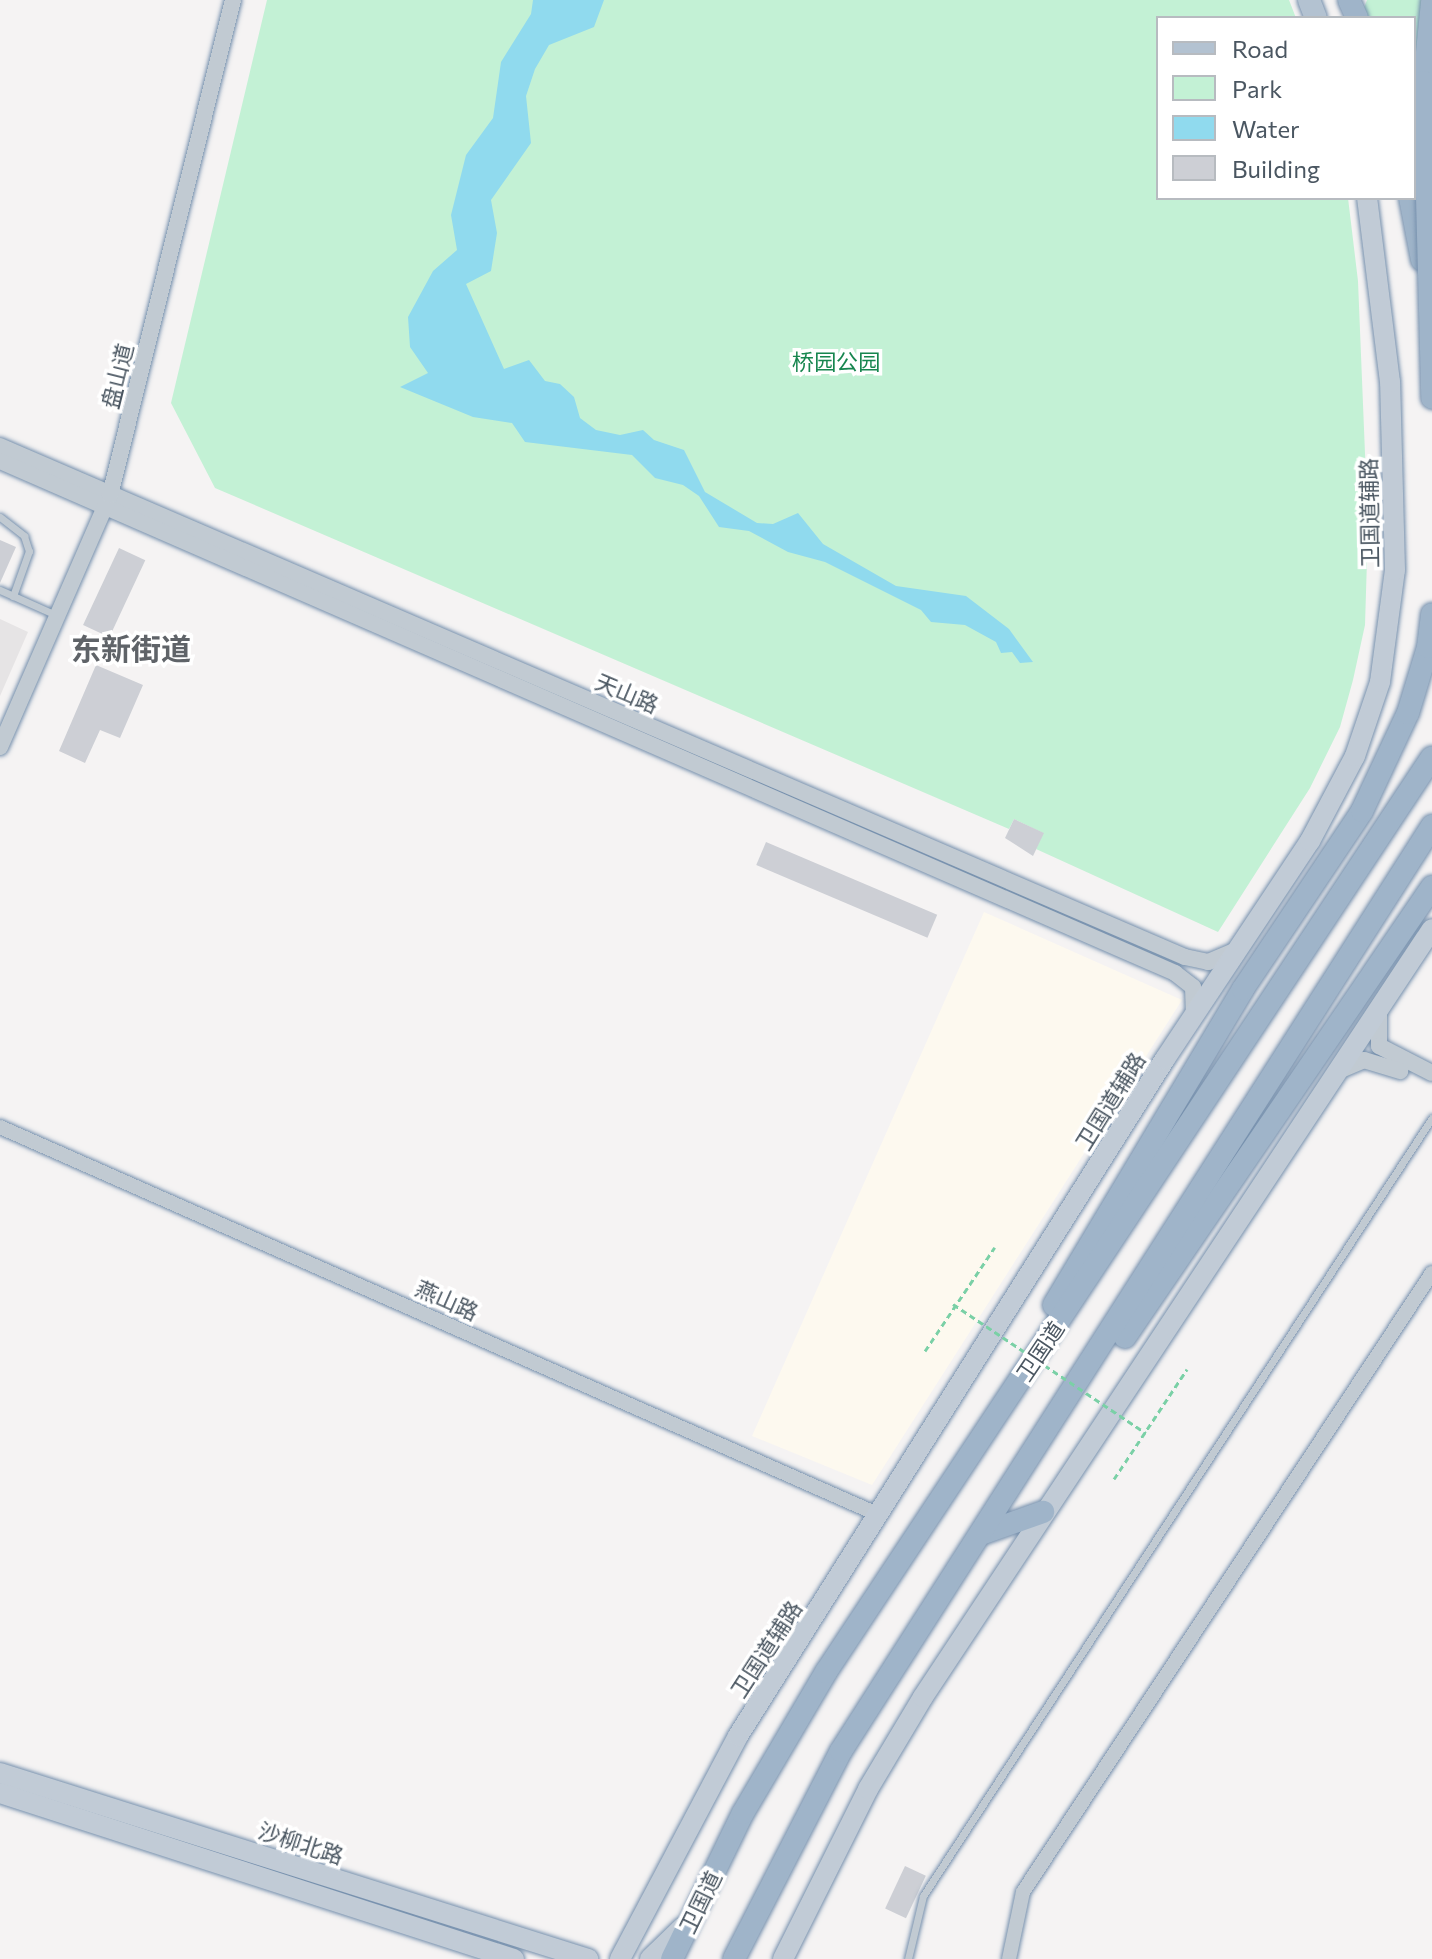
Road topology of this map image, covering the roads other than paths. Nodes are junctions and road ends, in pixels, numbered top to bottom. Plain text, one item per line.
1 (221, 0) edge
2 (233, 0) edge
3 (1432, 2) edge
4 (1367, 200) edge
5 (1410, 200) edge
6 (1429, 294) junction
7 (1432, 398) edge
8 (0, 446) edge
9 (0, 461) edge
10 (103, 500) junction
11 (0, 517) edge
12 (0, 590) edge
13 (13, 596) junction
14 (54, 614) junction
15 (1432, 614) edge
16 (0, 725) edge
17 (0, 747) edge
18 (1432, 757) edge
19 (1432, 826) edge
20 (1432, 887) edge
21 (1432, 929) edge
22 (1237, 949) junction
23 (1380, 1006) junction
24 (1193, 1016) junction
25 (1339, 1071) junction
26 (1432, 1073) edge
27 (1432, 1084) edge
28 (1432, 1118) edge
29 (0, 1127) edge
30 (1432, 1273) edge
31 (943, 1497) junction
32 (1043, 1512) junction
33 (877, 1514) junction
34 (984, 1533) junction
35 (0, 1773) edge
36 (0, 1793) edge
37 (646, 1908) junction
38 (691, 1918) junction
39 (785, 1957) edge
40 (514, 1959) edge
41 (588, 1959) edge
42 (620, 1959) edge
43 (636, 1959) edge
44 (650, 1959) edge
45 (672, 1959) edge
46 (734, 1959) edge
47 (908, 1959) edge
48 (1009, 1959) edge

1 - 10 street, 盘山道
2 - 10 street, 盘山道
3 - 6 highway, bridge
4 - 22 main road, 卫国道辅路
5 - 6 highway, bridge
6 - 7 highway, bridge
8 - 10 street, 天山路
9 - 10 street, 天山路
10 - 14 street, 盘山道
10 - 22 street, 天山路
10 - 24 street, 天山路
11 - 13 lane
12 - 13 lane
13 - 14 lane
14 - 16 street, 盘山道
14 - 17 street, 盘山道
15 - 31 highway
18 - 31 highway, 卫国道
19 - 34 highway
20 - 34 highway
21 - 23 main road
22 - 24 main road, 卫国道辅路
23 - 25 main road
23 - 26 street
24 - 33 main road, 卫国道辅路
25 - 27 street
25 - 32 main road
28 - 47 lane
29 - 33 street, 燕山路
30 - 48 street
31 - 38 highway, 卫国道
32 - 34 highway
32 - 39 main road
33 - 37 main road, 卫国道辅路
34 - 46 highway
35 - 41 main road, 沙柳北路
36 - 40 main road, 沙柳北路
37 - 42 main road, 卫国道辅路
37 - 43 main road
38 - 44 main road
38 - 45 highway, 卫国道

